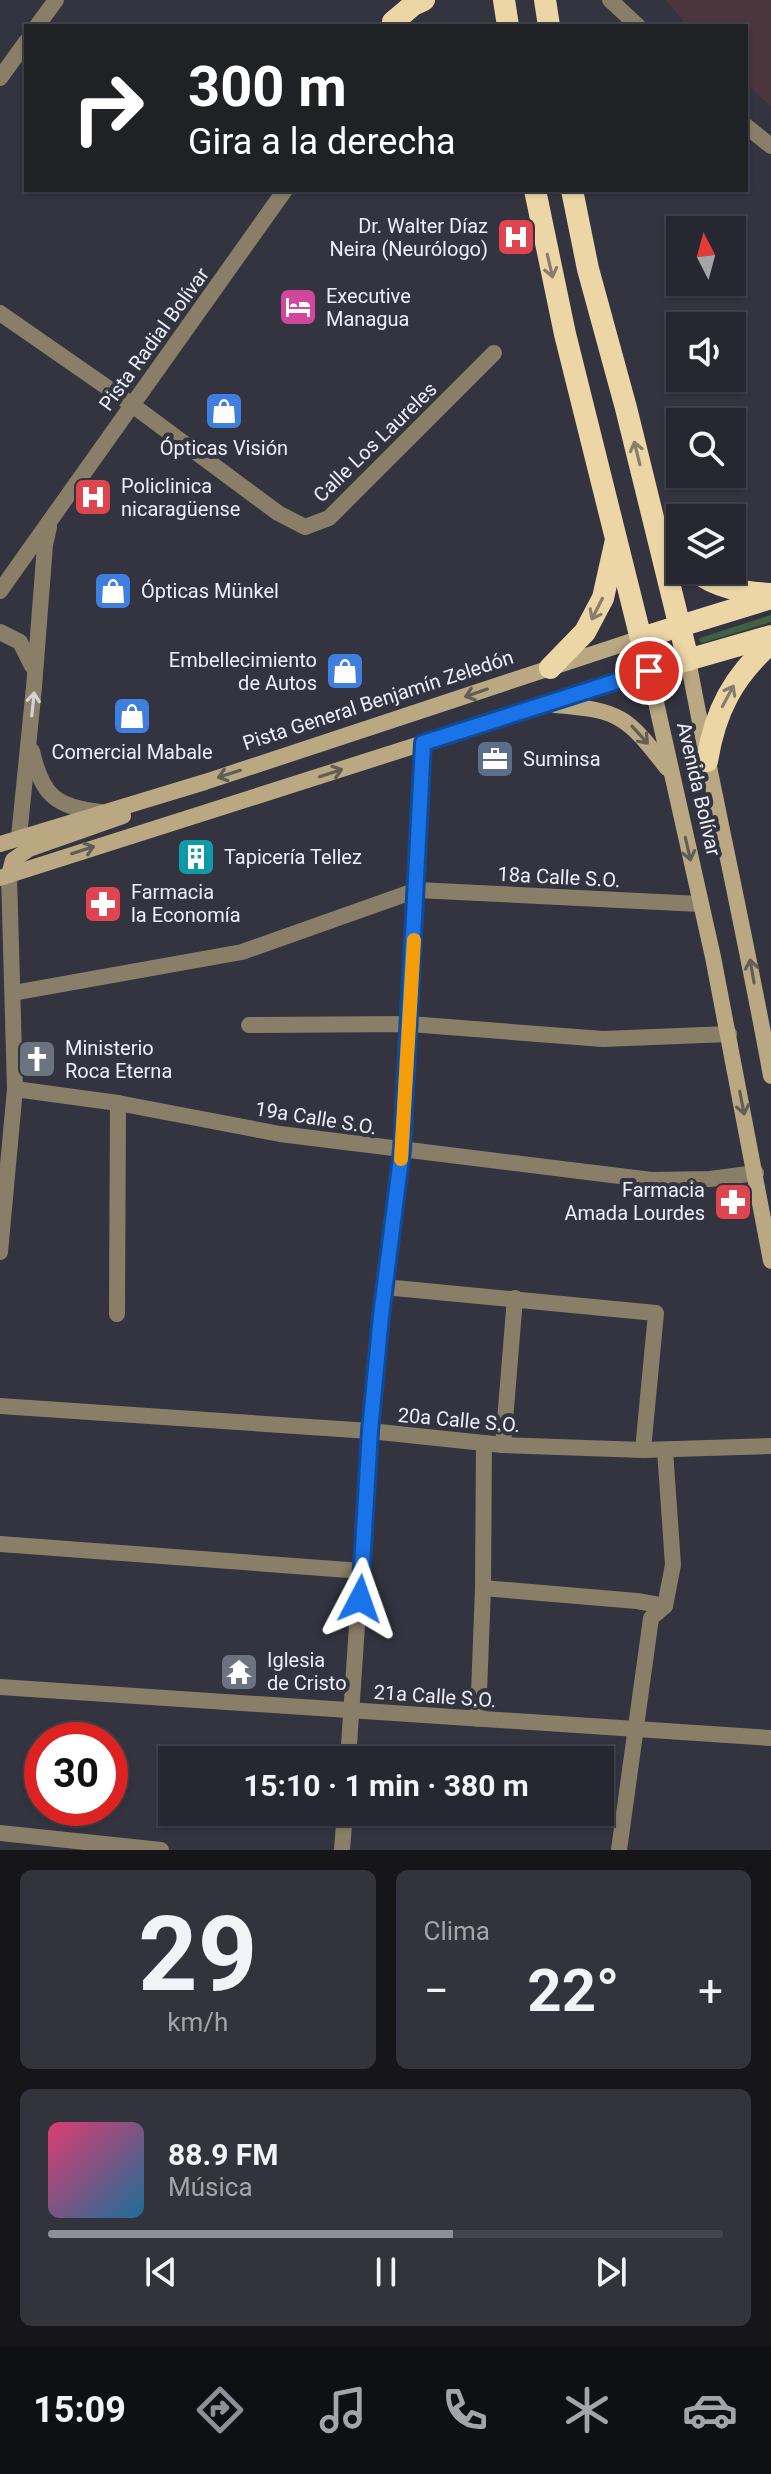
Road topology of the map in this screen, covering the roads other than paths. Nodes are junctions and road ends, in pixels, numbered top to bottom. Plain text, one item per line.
1 (56, 0) edge
2 (401, 0) edge
3 (424, 0) edge
4 (545, 0) edge
5 (610, 0) edge
6 (621, 0) edge
7 (38, 24) edge
8 (391, 24) edge
9 (549, 24) edge
10 (638, 24) edge
11 (639, 24) edge
12 (24, 45) edge
13 (0, 78) edge
14 (748, 128) edge
15 (771, 146) edge
16 (284, 192) edge
17 (535, 192) edge
18 (572, 192) edge
19 (0, 313) edge
20 (494, 353) dead end
21 (131, 404) junction
22 (55, 510) junction
23 (656, 529) junction
24 (617, 535) junction
25 (666, 542) edge
26 (717, 584) edge
27 (0, 591) edge
28 (771, 596) edge
29 (681, 627) junction
30 (0, 632) edge
31 (771, 636) edge
32 (641, 638) junction
33 (771, 643) edge
34 (688, 660) junction
35 (550, 668) junction
36 (649, 671) junction
37 (35, 676) junction
38 (544, 704) junction
39 (30, 732) junction
40 (423, 743) junction
41 (707, 761) junction
42 (670, 773) junction
43 (186, 787) junction
44 (101, 812) junction
45 (19, 837) junction
46 (0, 844) edge
47 (3, 871) edge
48 (417, 890) junction
49 (700, 904) junction
50 (13, 993) junction
51 (409, 1024) junction
52 (249, 1025) dead end
53 (729, 1034) junction
54 (771, 1076) edge
55 (15, 1089) junction
56 (118, 1103) junction
57 (402, 1150) junction
58 (756, 1173) junction
59 (0, 1252) edge
60 (771, 1261) edge
61 (384, 1287) junction
62 (515, 1298) junction
63 (117, 1314) dead end
64 (0, 1406) edge
65 (370, 1431) junction
66 (484, 1443) junction
67 (503, 1445) junction
68 (771, 1446) edge
69 (643, 1450) junction
70 (665, 1450) junction
71 (0, 1544) edge
72 (362, 1571) junction
73 (483, 1588) junction
74 (665, 1606) junction
75 (0, 1687) edge
76 (352, 1710) junction
77 (478, 1719) junction
78 (636, 1729) junction
79 (771, 1738) edge
80 (349, 1746) edge
81 (344, 1826) edge
82 (0, 1833) edge
83 (161, 1850) edge
84 (342, 1850) edge
85 (619, 1850) edge

1 - 7 street
2 - 8 street
3 - 8 highway
4 - 9 highway
5 - 10 street
6 - 11 street
12 - 13 street
14 - 15 street
16 - 21 street, Pista Radial Bolívar
17 -> 24 highway, Avenida Bolívar
23 -> 18 highway, Avenida Bolívar
19 - 21 street, Calle Los Laureles
20 - 21 street, Calle Los Laureles
21 - 22 street, Pista Radial Bolívar
22 - 27 street, Pista Radial Bolívar
22 - 37 street
23 - 25 highway
23 - 29 highway, Avenida Bolívar
24 - 32 highway, Avenida Bolívar
24 -> 35 highway
26 - 28 highway
28 - 29 highway, Pista General Benjamín Zeledón
29 - 32 highway, Pista General Benjamín Zeledón
29 - 34 highway, Avenida Bolívar
30 - 37 street
31 - 34 highway
32 - 35 main road, Pista General Benjamín Zeledón
32 - 36 highway, Avenida Bolívar
41 -> 33 highway
34 - 36 highway
34 - 41 main road, Avenida Bolívar
35 -> 43 main road, Pista General Benjamín Zeledón
36 - 38 main road
36 - 42 main road, Avenida Bolívar
39 -> 37 street
38 - 40 main road
38 -> 42 main road
39 - 44 street
39 - 45 street
47 -> 40 main road
40 - 48 street
54 -> 41 main road, Avenida Bolívar
42 -> 49 main road, Avenida Bolívar
43 - 44 main road, Pista General Benjamín Zeledón
43 - 47 main road
44 - 45 main road, Pista General Benjamín Zeledón
45 - 46 main road, Pista General Benjamín Zeledón
45 - 47 main road
47 - 50 street
48 - 49 street, 18a Calle S.O.
48 - 50 street
48 - 51 street
49 - 53 main road, Avenida Bolívar
50 - 55 street
51 - 52 street
51 - 53 street
51 - 57 street
53 -> 58 main road, Avenida Bolívar
55 - 56 street, 19a Calle S.O.
55 - 59 street
56 - 57 street, 19a Calle S.O.
56 - 63 street
57 - 58 street, 19a Calle S.O.
57 - 61 street
58 - 60 main road, Avenida Bolívar
61 - 62 street
61 - 65 street
62 - 67 street
62 - 69 street
64 - 65 street, 20a Calle S.O.
65 - 66 street, 20a Calle S.O.
65 - 72 street
66 - 67 street, 20a Calle S.O.
66 - 73 street
67 - 69 street, 20a Calle S.O.
68 - 70 street, 20a Calle S.O.
69 - 70 street, 20a Calle S.O.
70 - 74 street
71 - 72 street
72 - 76 street
73 - 74 street
73 - 77 street
74 - 78 street
75 - 76 street, 21a Calle S.O.
76 - 77 street, 21a Calle S.O.
76 - 80 street
77 - 78 street, 21a Calle S.O.
78 - 79 street, 21a Calle S.O.
78 - 85 street
81 - 84 street
82 - 83 street

